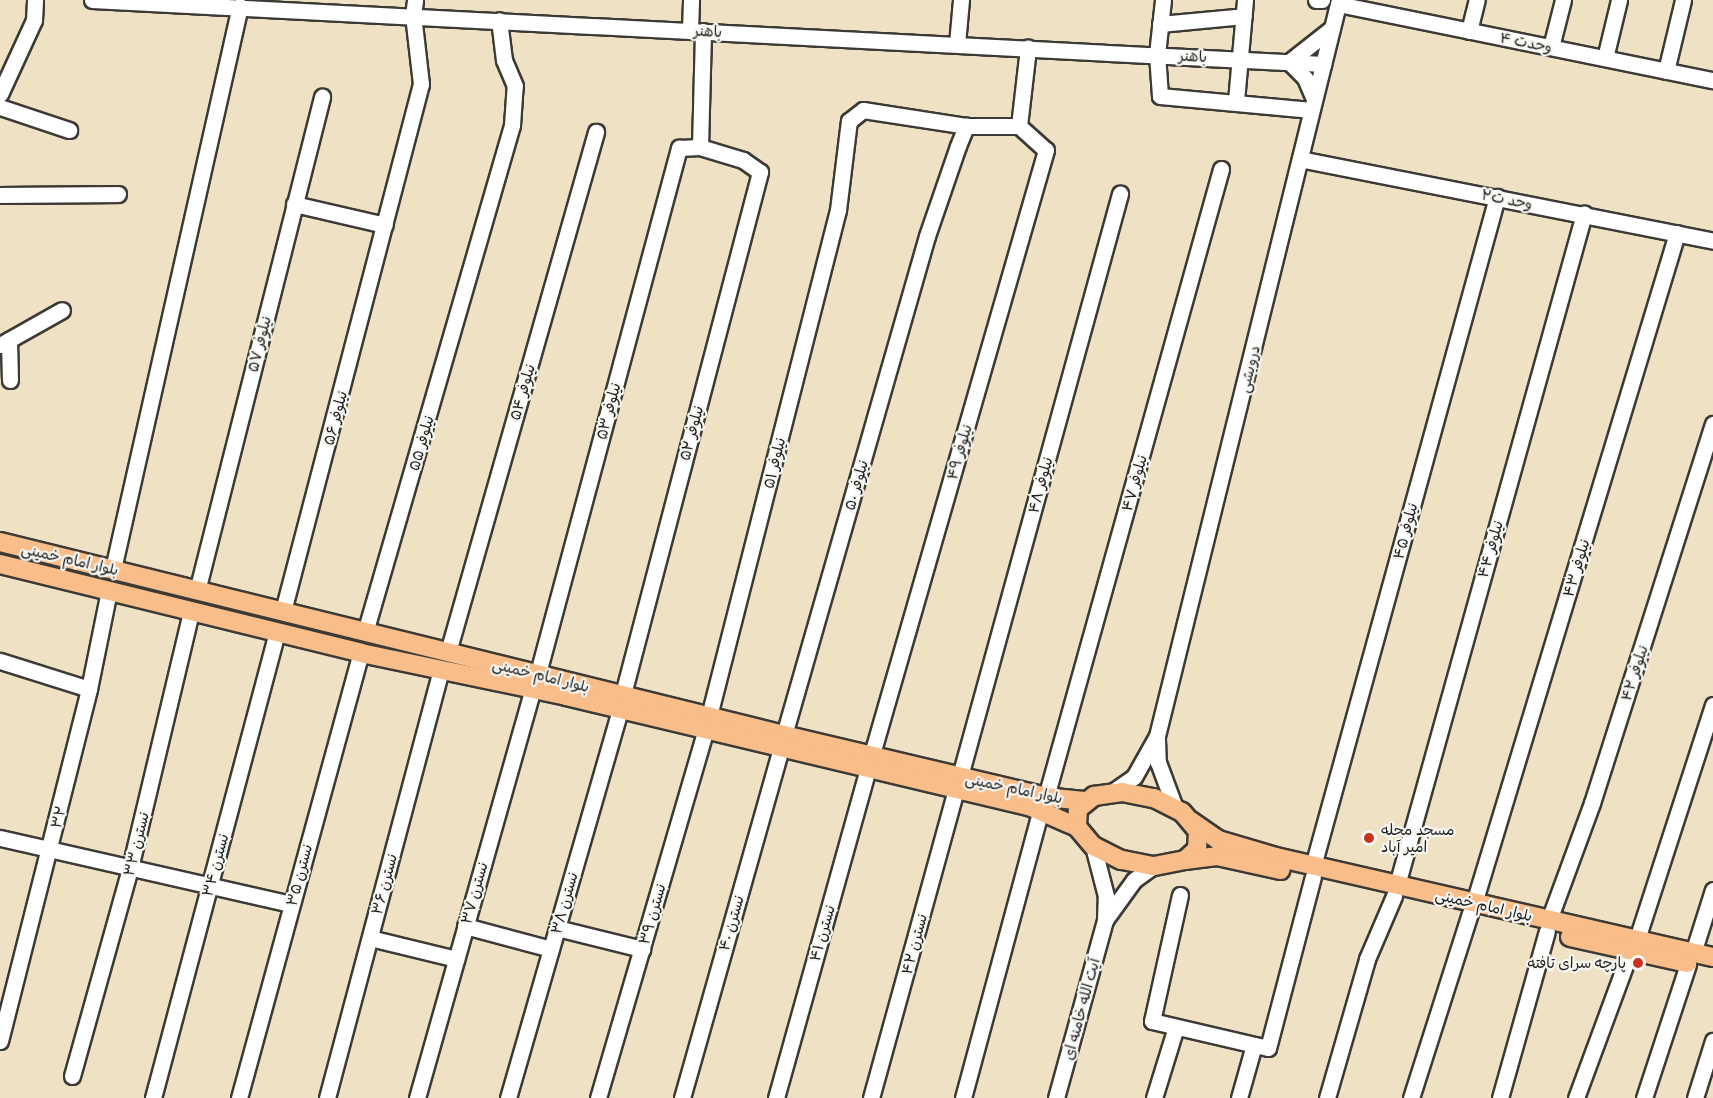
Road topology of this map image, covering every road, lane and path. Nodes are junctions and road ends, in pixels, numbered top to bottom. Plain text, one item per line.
1 (35, 0) edge
2 (92, 0) edge
3 (691, 0) edge
4 (961, 0) edge
5 (1162, 0) edge
6 (1245, 0) edge
7 (1316, 0) edge
8 (1322, 0) edge
9 (1477, 0) edge
10 (1563, 0) edge
11 (1619, 0) edge
12 (1683, 0) edge
13 (1339, 2) edge
14 (240, 6) junction
15 (414, 8) edge
16 (1244, 16) junction
17 (499, 20) junction
18 (1160, 24) junction
19 (1333, 25) junction
20 (696, 30) junction
21 (1469, 31) junction
22 (957, 44) junction
23 (1551, 47) junction
24 (1028, 48) junction
25 (1156, 54) junction
26 (1605, 58) junction
27 (1239, 59) junction
28 (1289, 62) junction
29 (1323, 64) junction
30 (1666, 71) junction
31 (1713, 80) edge
32 (0, 94) edge
33 (322, 97) dead end
34 (1236, 101) junction
35 (1313, 105) junction
36 (0, 107) edge
37 (966, 126) junction
38 (1019, 126) junction
39 (69, 130) dead end
40 (596, 132) dead end
41 (700, 147) junction
42 (1300, 159) junction
43 (1221, 169) dead end
44 (118, 194) dead end
45 (1120, 194) dead end
46 (0, 195) edge
47 (1497, 197) junction
48 (294, 204) junction
49 (1584, 214) junction
50 (385, 225) junction
51 (1677, 233) junction
52 (1713, 241) edge
53 (62, 310) dead end
54 (5, 342) edge
55 (10, 380) dead end
56 (1713, 424) edge
57 (0, 542) edge
58 (30, 549) junction
59 (0, 564) edge
60 (113, 569) junction
61 (25, 570) junction
62 (109, 591) junction
63 (196, 591) junction
64 (284, 610) junction
65 (191, 611) junction
66 (366, 629) junction
67 (277, 632) junction
68 (448, 652) junction
69 (361, 653) junction
70 (0, 661) edge
71 (441, 670) junction
72 (535, 681) junction
73 (89, 689) junction
74 (621, 701) junction
75 (1713, 705) edge
76 (707, 723) junction
77 (1157, 736) junction
78 (782, 741) junction
79 (870, 761) junction
80 (958, 783) junction
81 (1111, 793) junction
82 (1084, 801) junction
83 (1044, 803) junction
84 (1174, 808) junction
85 (1191, 821) junction
86 (1077, 827) junction
87 (0, 837) edge
88 (1093, 846) junction
89 (49, 850) junction
90 (1185, 860) junction
91 (1153, 866) junction
92 (130, 868) junction
93 (1313, 872) junction
94 (210, 886) junction
95 (1713, 890) edge
96 (1396, 891) junction
97 (1179, 895) dead end
98 (291, 904) junction
99 (1472, 908) junction
100 (1105, 920) junction
101 (465, 926) junction
102 (1548, 926) junction
103 (557, 928) junction
104 (370, 938) junction
105 (1633, 945) junction
106 (551, 949) junction
107 (642, 949) junction
108 (1713, 957) edge
109 (1691, 958) junction
110 (456, 959) junction
111 (1713, 969) edge
112 (1176, 1027) junction
113 (0, 1041) edge
114 (1713, 1041) edge
115 (1261, 1047) junction
116 (72, 1076) dead end
117 (509, 1096) edge
118 (153, 1098) edge
119 (239, 1098) edge
120 (327, 1098) edge
121 (417, 1098) edge
122 (525, 1098) edge
123 (598, 1098) edge
124 (682, 1098) edge
125 (776, 1098) edge
126 (871, 1098) edge
127 (963, 1098) edge
128 (1056, 1098) edge
129 (1154, 1098) edge
130 (1239, 1098) edge
131 (1327, 1098) edge
132 (1411, 1098) edge
133 (1500, 1098) edge
134 (1576, 1098) edge
135 (1644, 1098) edge
136 (1695, 1098) edge

1 - 32 street
2 - 14 street, باهنر
3 - 20 street
4 - 22 street
5 - 18 street
6 - 16 street
7 - 8 street
9 - 21 street
10 - 23 street
11 - 26 street
12 - 30 street
13 - 19 street, درویشی
13 - 21 street, وحدت ۴
14 - 15 street, باهنر
14 - 60 street
15 - 17 street, باهنر
15 - 50 street, نیلوفر ۵۶
16 - 18 street
16 - 27 street
17 - 20 street, باهنر
17 - 66 street, نیلوفر ۵۵
18 - 25 street
19 - 28 street
19 - 29 street, درویشی
20 - 22 street, باهنر
20 - 41 street
21 - 23 street, وحدت ۴
22 - 24 street, باهنر
23 - 26 street, وحدت ۴
24 - 25 street, باهنر
24 - 38 street
25 - 27 street, باهنر
25 - 34 street
26 - 30 street, وحدت ۴
27 - 28 street, باهنر
27 - 34 street
28 - 29 street, باهنر
28 - 35 street
29 - 35 street, درویشی
30 - 31 street, وحدت ۴
33 - 48 street, نیلوفر ۵۷
34 - 35 street
35 - 42 street, درویشی
36 - 39 street
37 - 38 street
37 - 76 street, نیلوفر ۵۱
37 - 78 street, نیلوفر ۵۰
38 - 79 street, نیلوفر ۴۹
40 - 68 street, نیلوفر ۵۴
41 - 72 street, نیلوفر ۵۳
41 - 74 street, نیلوفر ۵۲
42 - 47 street, وحد ت۲
42 - 77 street, درویشی
43 - 83 street, نیلوفر ۴۷
44 - 46 street
45 - 80 street, نیلوفر ۴۸
47 - 49 street, وحد ت۲
47 - 93 street, نیلوفر ۴۵
48 - 50 street
48 - 63 street, نیلوفر ۵۷
49 - 51 street, وحد ت۲
49 - 96 street, نیلوفر ۴۴
50 - 64 street, نیلوفر ۵۶
51 - 52 street, وحد ت۲
51 - 99 street, نیلوفر ۴۳
53 - 54 street
54 - 55 street
56 - 102 street, نیلوفر ۴۲
57 - 58 main road, بلوار امام خمینی
58 - 60 main road, بلوار امام خمینی
58 - 61 main road
59 - 61 main road, بلوار امام خمینی
60 - 63 main road, بلوار امام خمینی
61 - 62 main road, بلوار امام خمینی
62 - 65 main road, بلوار امام خمینی
62 - 73 street, ۳۲
63 - 64 main road, بلوار امام خمینی
64 - 66 main road, بلوار امام خمینی
65 - 67 main road, بلوار امام خمینی
65 - 92 street, نسترن ۳۳
66 - 68 main road, بلوار امام خمینی
67 - 69 main road, بلوار امام خمینی
67 - 94 street, نسترن ۳۴
68 - 72 main road, بلوار امام خمینی
69 - 71 main road, بلوار امام خمینی
69 - 98 street, نسترن ۳۵
70 - 73 street
71 - 72 main road, بلوار امام خمینی
71 - 104 street, نسترن ۳۶
72 - 74 main road, بلوار امام خمینی
72 - 101 street, نسترن ۳۷
73 - 89 street, ۳۲
74 - 76 main road, بلوار امام خمینی
74 - 103 street, نسترن ۳۸
75 - 105 street
76 - 78 main road, بلوار امام خمینی
76 - 107 street, نسترن ۳۹
77 - 81 street
77 - 84 street
78 - 79 main road, بلوار امام خمینی
78 - 124 street, نسترن ۴۰
79 - 80 main road, بلوار امام خمینی
79 - 125 street, نسترن ۴۱
80 - 83 main road, بلوار امام خمینی
80 - 126 street, نسترن ۴۲
81 - 82 main road
81 - 84 main road, بلوار امام خمینی
82 - 83 main road, بلوار امام خمینی
82 - 86 main road
83 - 86 main road, بلوار امام خمینی
83 - 127 street, نیلوفر ۴۷
84 - 85 main road, بلوار امام خمینی
85 - 90 main road
85 - 93 main road, بلوار امام خمینی
86 - 88 main road
87 - 89 street
88 - 91 main road
88 - 100 street
89 - 92 street
89 - 113 street, ۳۲
90 - 91 main road, بلوار امام خمینی
90 - 93 main road, بلوار امام خمینی
91 - 100 street
92 - 94 street
92 - 116 street, نسترن ۳۳
93 - 96 main road, بلوار امام خمینی
93 - 115 street, نیلوفر ۴۵
94 - 98 street
94 - 118 street, نسترن ۳۴
95 - 109 street
96 - 99 main road, بلوار امام خمینی
96 - 131 street, نیلوفر ۴۴
97 - 112 street
98 - 119 street, نسترن ۳۵
99 - 102 main road, بلوار امام خمینی
99 - 132 street, نیلوفر ۴۳
100 - 128 street, آیت الله خامنه ای
101 - 106 street
101 - 110 street, نسترن ۳۷
102 - 105 main road, بلوار امام خمینی
102 - 133 street, نیلوفر ۴۲
103 - 106 street, نسترن ۳۸
103 - 107 street
104 - 110 street
104 - 120 street, نسترن ۳۶
105 - 109 main road, بلوار امام خمینی
105 - 134 street
106 - 117 street, نسترن ۳۸
107 - 123 street, نسترن ۳۹
108 - 109 main road, بلوار امام خمینی
109 - 111 main road, بلوار امام خمینی
109 - 135 street
110 - 121 street, نسترن ۳۷
112 - 115 street
112 - 129 street
114 - 136 street
115 - 130 street, نیلوفر ۴۵
117 - 122 street

